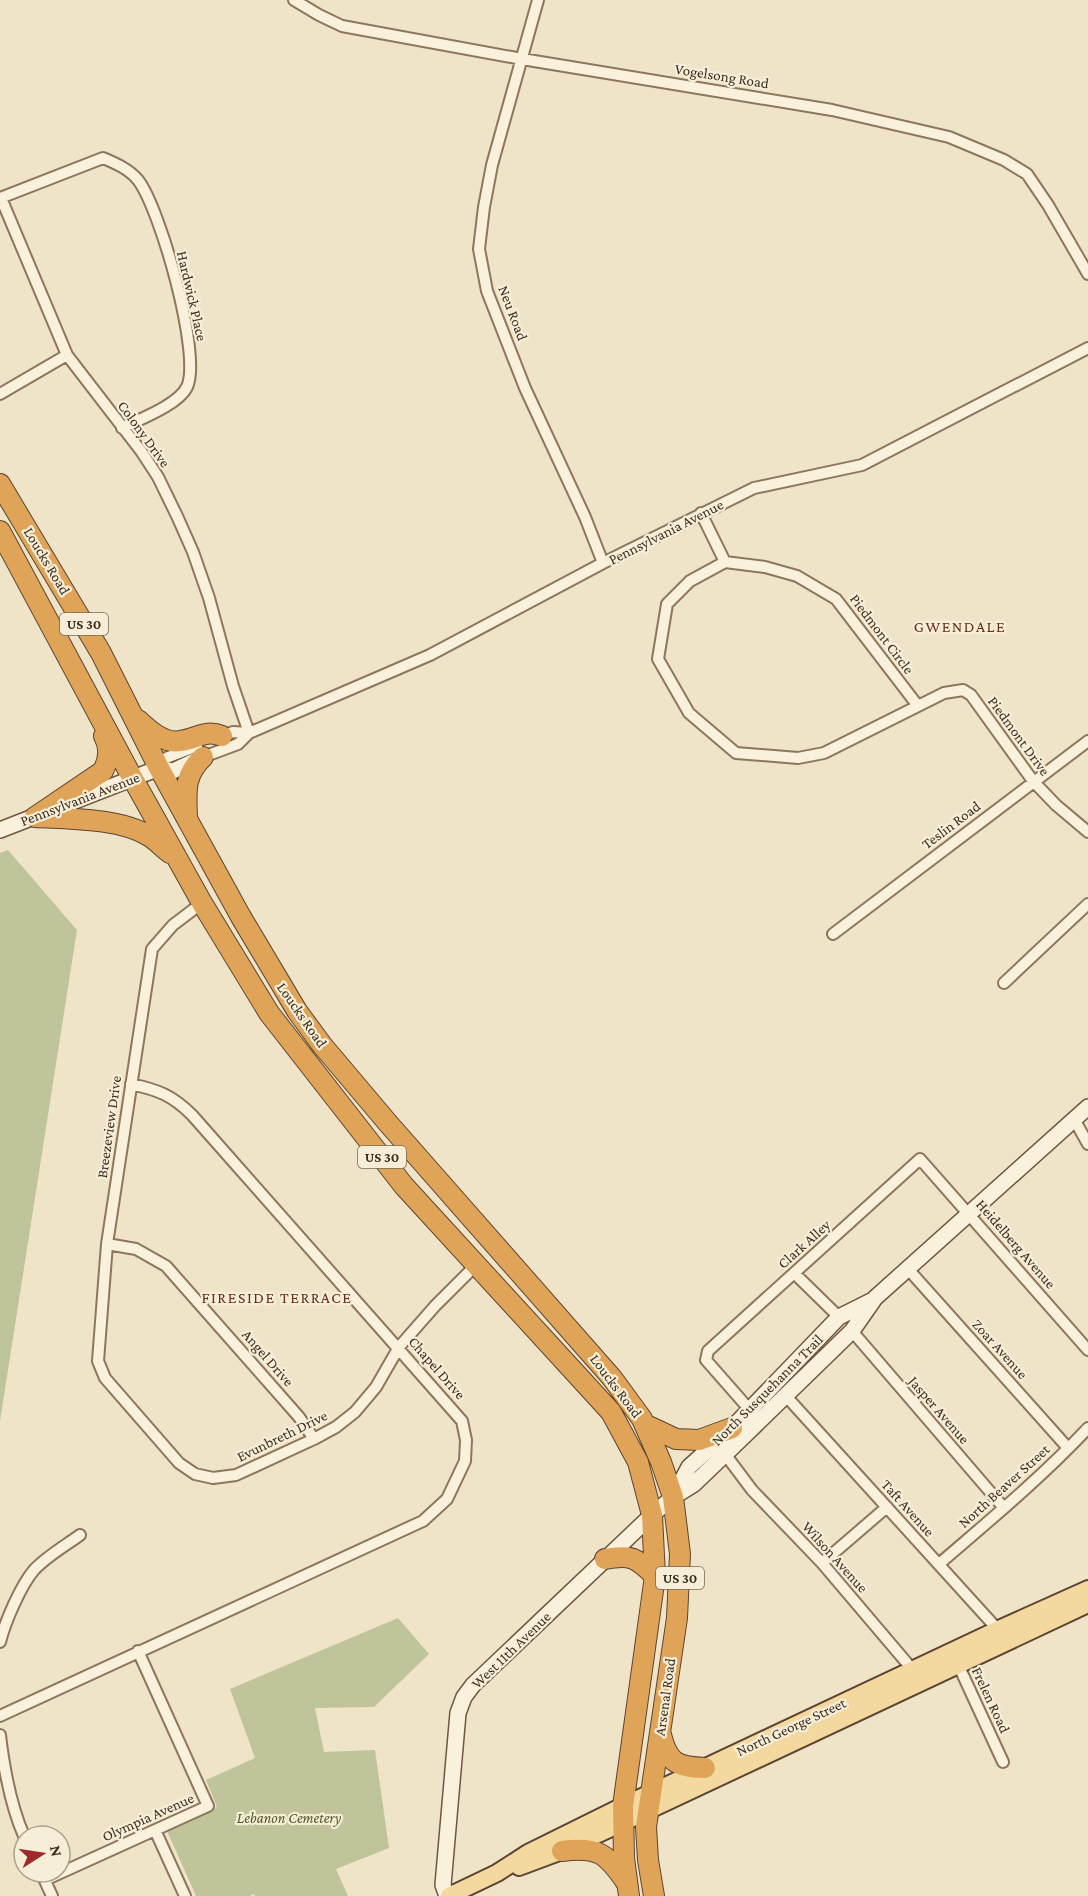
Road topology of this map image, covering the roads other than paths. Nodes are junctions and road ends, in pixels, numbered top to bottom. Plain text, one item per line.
1 (294, 0) edge
2 (538, 0) edge
3 (522, 59) junction
4 (0, 198) edge
5 (1088, 274) edge
6 (1088, 348) edge
7 (67, 355) junction
8 (0, 394) edge
9 (122, 428) junction
10 (0, 484) edge
11 (701, 513) junction
12 (0, 531) edge
13 (725, 562) junction
14 (603, 563) junction
15 (90, 696) junction
16 (918, 706) junction
17 (134, 717) junction
18 (249, 733) junction
19 (222, 736) junction
20 (1088, 741) edge
21 (203, 757) junction
22 (159, 768) junction
23 (132, 778) junction
24 (1033, 781) junction
25 (34, 817) junction
26 (187, 819) junction
27 (0, 830) edge
28 (1088, 832) edge
29 (178, 860) junction
30 (202, 903) junction
31 (1088, 904) edge
32 (833, 934) dead end
33 (1004, 983) dead end
34 (131, 1084) junction
35 (1088, 1107) edge
36 (1074, 1119) junction
37 (1088, 1144) edge
38 (920, 1159) joint
39 (969, 1213) junction
40 (107, 1245) junction
41 (476, 1265) junction
42 (908, 1269) junction
43 (794, 1273) junction
44 (875, 1298) junction
45 (839, 1317) junction
46 (852, 1331) junction
47 (399, 1347) junction
48 (1088, 1350) edge
49 (105, 1377) joint
50 (785, 1395) junction
51 (749, 1409) junction
52 (644, 1424) junction
53 (732, 1428) junction
54 (1088, 1428) edge
55 (314, 1439) junction
56 (1068, 1448) junction
57 (725, 1454) junction
58 (673, 1497) junction
59 (887, 1508) junction
60 (1004, 1508) junction
61 (652, 1515) junction
62 (80, 1535) dead end
63 (605, 1559) junction
64 (822, 1563) junction
65 (939, 1564) junction
66 (655, 1576) junction
67 (1088, 1589) edge
68 (1088, 1604) edge
69 (1003, 1635) junction
70 (0, 1642) edge
71 (138, 1651) junction
72 (955, 1658) junction
73 (915, 1676) junction
74 (0, 1716) edge
75 (660, 1733) junction
76 (0, 1735) edge
77 (1003, 1762) dead end
78 (705, 1768) junction
79 (649, 1802) junction
80 (622, 1814) junction
81 (19, 1824) edge
82 (155, 1830) junction
83 (562, 1851) junction
84 (72, 1864) edge
85 (497, 1873) junction
86 (628, 1889) edge
87 (185, 1896) edge
88 (448, 1896) edge
89 (654, 1896) edge

1 - 3 street, Vogelsong Road
2 - 3 street, Neu Road
3 - 5 street, Vogelsong Road
3 - 14 street, Neu Road
4 - 7 street, Colony Drive
4 - 9 street, Hardwick Place
6 - 11 street, Pennsylvania Avenue
7 - 8 street
7 - 9 street, Colony Drive
9 - 18 street, Colony Drive
10 - 17 highway, Loucks Road / US 30
11 - 13 street
11 - 14 street, Pennsylvania Avenue
12 - 15 highway, Loucks Road / US 30
13 - 16 street, Piedmont Circle
13 - 16 street
14 - 18 street, Pennsylvania Avenue
15 - 23 highway, Loucks Road / US 30
15 - 25 highway
16 - 24 street, Piedmont Drive
17 - 19 highway
17 - 22 highway, Loucks Road / US 30
18 - 19 street, Pennsylvania Avenue
18 - 21 street, Pennsylvania Avenue
19 - 22 street, Pennsylvania Avenue
20 - 24 street, Teslin Road
21 - 22 main road, Pennsylvania Avenue
21 - 26 highway
22 - 23 main road, Pennsylvania Avenue
22 - 26 highway, Loucks Road / US 30
23 - 25 main road, Pennsylvania Avenue
23 - 29 highway, Loucks Road / US 30
24 - 28 street, Piedmont Drive
24 - 32 street, Teslin Road
25 - 27 main road, Pennsylvania Avenue
25 - 29 highway
26 - 52 highway, Loucks Road / US 30
29 - 30 highway, Loucks Road / US 30
30 - 34 street, Breezeview Drive
30 - 41 highway, Loucks Road / US 30
31 - 33 street
34 - 40 street, Breezeview Drive
34 - 47 street, Chapel Drive
35 - 36 main road, North Susquehanna Trail
36 - 37 street
36 - 39 main road, North Susquehanna Trail
38 - 39 street, Heidelberg Avenue
38 - 43 street, Clark Alley
39 - 42 main road, North Susquehanna Trail
39 - 48 street, Heidelberg Avenue
40 - 49 street, Breezeview Drive
40 - 55 street, Angel Drive
41 - 47 street, Evunbreth Drive
41 - 61 highway, Loucks Road / US 30
42 - 44 main road, North Susquehanna Trail
42 - 56 street, Zoar Avenue
43 - 45 street
43 - 51 street, Clark Alley
44 - 45 main road, North Susquehanna Trail
44 - 46 main road, North Susquehanna Trail
45 - 51 main road, North Susquehanna Trail
46 - 50 main road, North Susquehanna Trail
46 - 60 street, Jasper Avenue
47 - 55 street, Evunbreth Drive
47 - 71 street, Chapel Drive
49 - 55 street, Evunbreth Drive
50 - 57 main road, North Susquehanna Trail
50 - 59 street, Taft Avenue
51 - 53 main road, North Susquehanna Trail
52 - 53 highway
52 - 58 highway, Loucks Road / US 30
53 - 58 main road, North Susquehanna Trail
54 - 56 street, North Beaver Street
56 - 60 street, North Beaver Street
57 - 58 main road, North Susquehanna Trail
57 - 64 street, Wilson Avenue
58 - 61 main road, North Susquehanna Trail
58 - 75 highway, Arsenal Road / US 30
59 - 64 street
59 - 65 street, Taft Avenue
60 - 65 street, North Beaver Street
61 - 63 main road, West 11th Avenue
61 - 66 highway, Arsenal Road / US 30
62 - 70 street
63 - 66 highway
63 - 88 main road, West 11th Avenue
64 - 73 street, Wilson Avenue
65 - 69 street, Taft Avenue
66 - 80 highway, Arsenal Road / US 30
67 - 69 main road, North George Street
68 - 69 main road, North George Street
69 - 72 main road, North George Street
71 - 74 street, Chapel Drive
71 - 82 street, Olympia Avenue
72 - 73 main road, North George Street
72 - 77 street, Frelen Road
73 - 78 main road, North George Street
73 - 79 main road, North George Street
75 - 78 highway
75 - 79 highway, Arsenal Road / US 30
76 - 81 street
78 - 79 main road, North George Street
79 - 80 main road, North George Street
79 - 89 highway, Arsenal Road / US 30
80 - 83 main road, North George Street
80 - 85 main road, North George Street
80 - 86 highway, Arsenal Road / US 30
82 - 84 street, Olympia Avenue
82 - 87 street
83 - 85 main road, North George Street
83 - 86 highway
85 - 88 main road, North George Street

